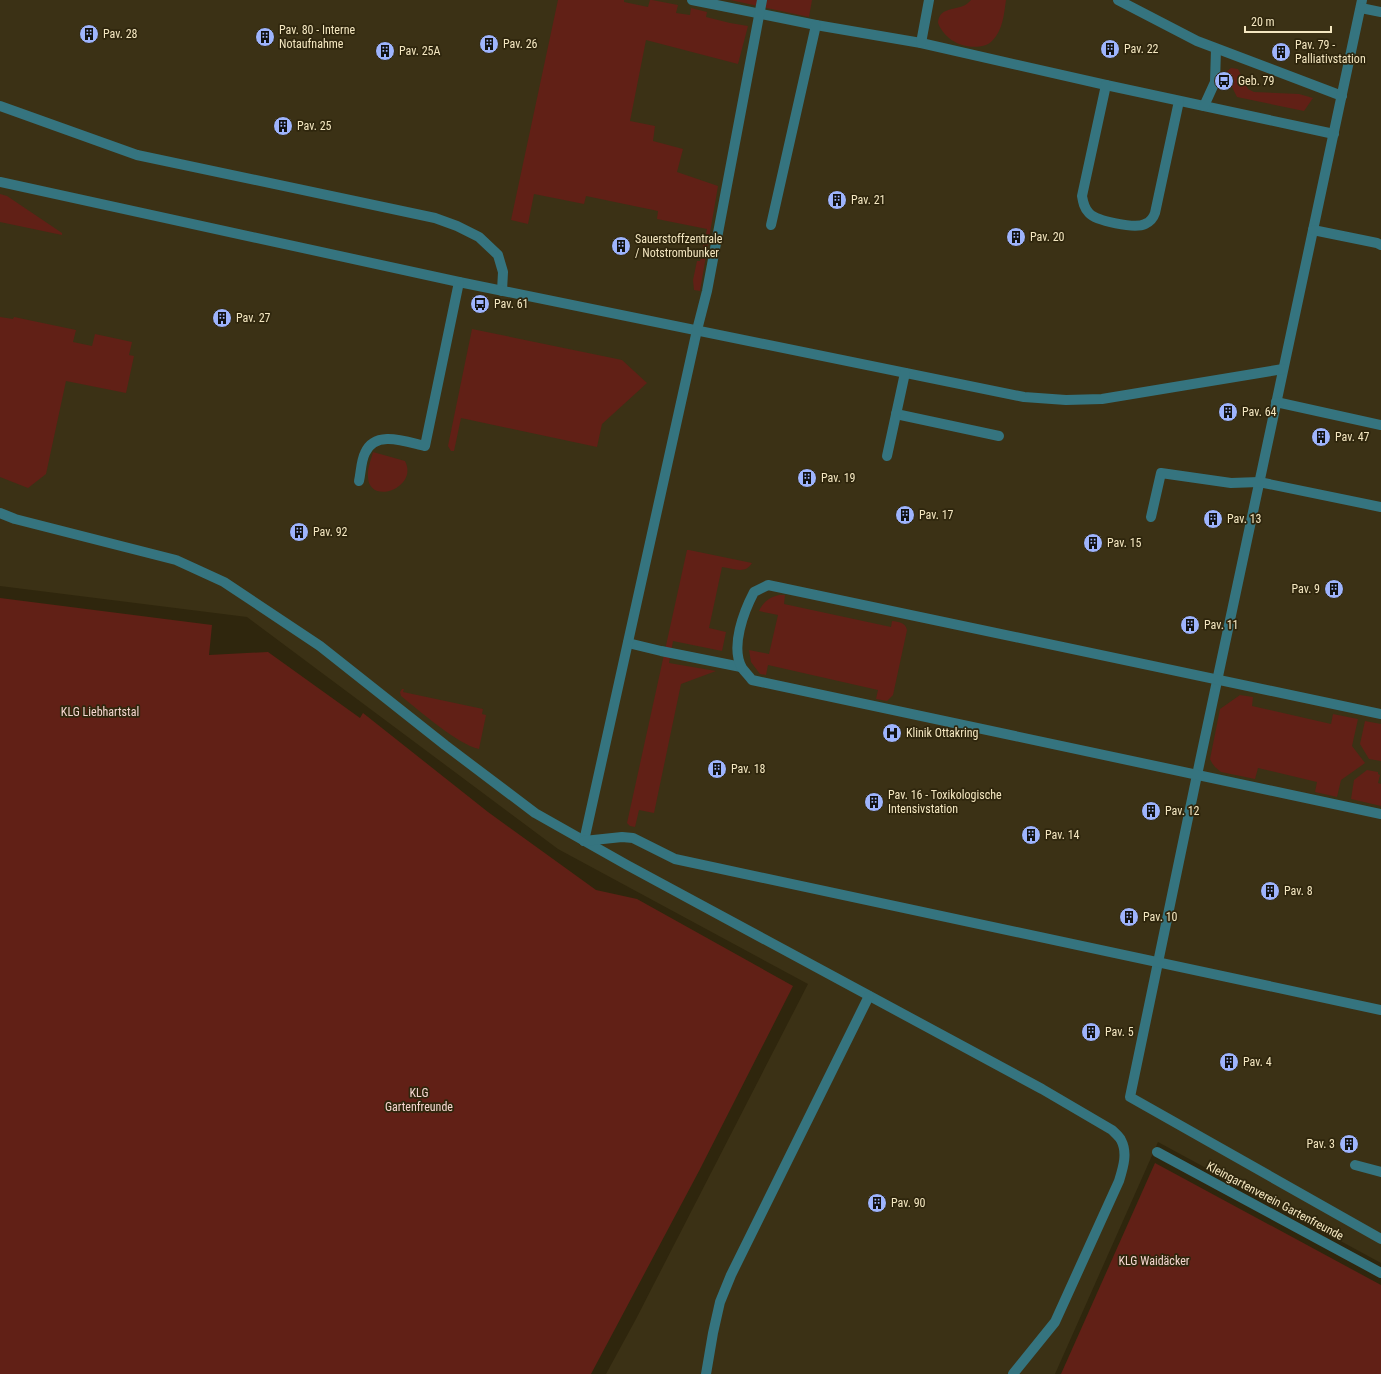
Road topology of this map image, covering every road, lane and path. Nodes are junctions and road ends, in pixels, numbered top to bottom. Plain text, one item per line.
1 (692, 0) edge
2 (762, 0) edge
3 (929, 0) edge
4 (1118, 0) edge
5 (1362, 4) edge
6 (1381, 12) edge
7 (759, 14) junction
8 (816, 25) junction
9 (921, 43) junction
10 (1216, 49) junction
11 (1106, 85) junction
12 (1342, 96) junction
13 (1178, 101) junction
14 (0, 106) edge
15 (1204, 106) junction
16 (1334, 134) junction
17 (0, 182) edge
18 (771, 225) dead end
19 (1314, 230) junction
20 (1381, 245) edge
21 (459, 282) junction
22 (502, 291) junction
23 (696, 330) junction
24 (1283, 369) junction
25 (905, 373) junction
26 (1276, 402) junction
27 (896, 414) junction
28 (1381, 425) edge
29 (999, 436) dead end
30 (887, 456) dead end
31 (359, 481) dead end
32 (1259, 482) junction
33 (1381, 508) edge
34 (0, 513) edge
35 (1151, 517) dead end
36 (628, 643) junction
37 (741, 667) junction
38 (1217, 679) junction
39 (1381, 714) edge
40 (1197, 775) junction
41 (1381, 814) edge
42 (584, 841) junction
43 (1158, 962) junction
44 (869, 996) junction
45 (1381, 1010) edge
46 (1157, 1152) dead end
47 (1354, 1165) dead end
48 (1381, 1172) edge
49 (1381, 1239) edge
50 (1381, 1273) edge
51 (706, 1374) edge
52 (1013, 1374) edge

1 - 7 lane
2 - 7 lane
3 - 9 lane
4 - 10 lane
5 - 6 lane
5 - 12 lane
7 - 8 lane
7 - 23 lane
8 - 9 lane
8 - 18 lane
9 - 11 lane
10 - 12 lane
10 - 15 lane
11 - 13 lane
11 - 13 lane
12 - 16 lane
13 - 15 lane
14 - 22 lane
15 - 16 lane
16 - 19 lane
17 - 21 lane
19 - 20 lane
19 - 24 lane
21 - 22 lane
21 - 31 lane
22 - 23 lane
23 - 25 lane
23 - 36 lane
24 - 25 lane
24 - 26 lane
25 - 27 lane
26 - 28 lane
26 - 32 lane
27 - 29 lane
27 - 30 lane
32 - 33 lane
32 - 35 lane
32 - 38 lane
34 - 42 lane
36 - 37 lane
36 - 42 lane
37 - 38 lane
37 - 40 lane
38 - 39 lane
38 - 40 lane
40 - 41 lane
40 - 43 lane
42 - 43 lane
42 - 44 lane
43 - 45 lane
43 - 49 lane
44 - 51 lane
44 - 52 lane
46 - 50 lane, Kleingartenverein Gartenfreunde
47 - 48 lane

